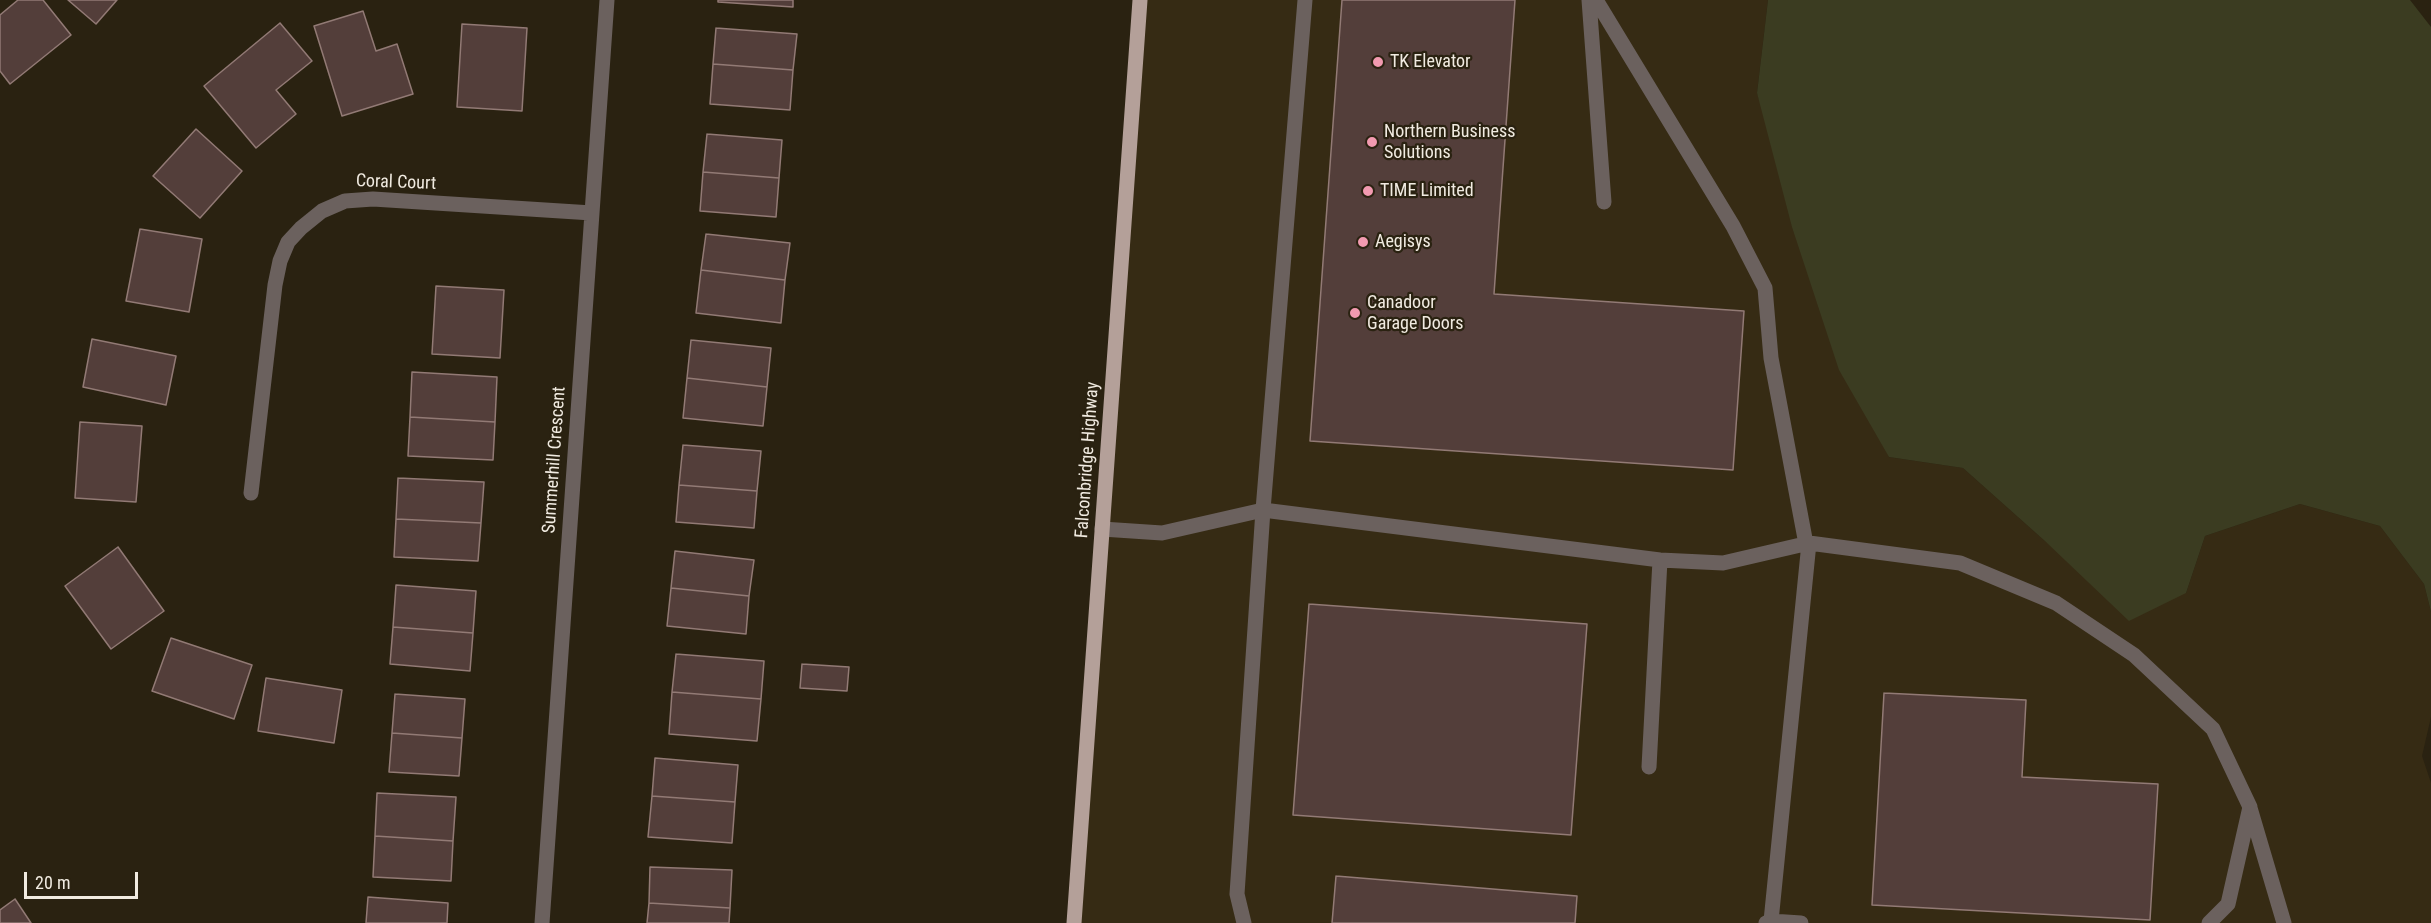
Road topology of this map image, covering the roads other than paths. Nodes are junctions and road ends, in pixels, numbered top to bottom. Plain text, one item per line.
1 (607, 0) edge
2 (1140, 0) edge
3 (1305, 0) edge
4 (1589, 0) edge
5 (1596, 0) edge
6 (1604, 201) dead end
7 (592, 213) junction
8 (251, 493) dead end
9 (1263, 510) junction
10 (1102, 529) junction
11 (1808, 544) junction
12 (1660, 560) junction
13 (1649, 767) dead end
14 (2250, 807) junction
15 (1769, 922) edge
16 (542, 923) edge
17 (1074, 923) edge
18 (1244, 923) edge
19 (1801, 923) edge
20 (2209, 923) edge
21 (2284, 923) edge

1 - 7 street, Summerhill Crescent
2 - 10 main road, Falconbridge Highway
3 - 9 street
4 - 6 street
5 - 11 street
7 - 8 street, Coral Court
7 - 16 street, Summerhill Crescent
9 - 10 street
9 - 12 street
9 - 18 street
10 - 17 main road, Falconbridge Highway
11 - 12 street
11 - 14 street
11 - 15 street
12 - 13 street
14 - 20 street
14 - 21 street
15 - 19 street

